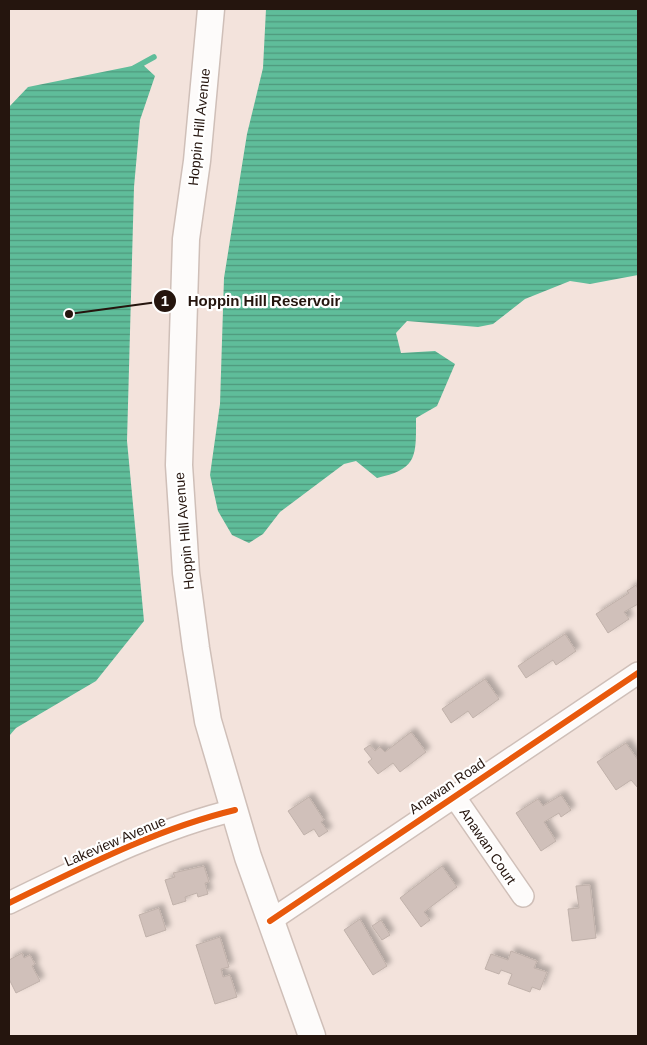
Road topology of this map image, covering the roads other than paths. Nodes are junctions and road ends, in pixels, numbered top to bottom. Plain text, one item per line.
1 (211, 9) edge
2 (637, 677) edge
3 (454, 796) junction
4 (235, 810) junction
5 (522, 896) dead end
6 (9, 904) edge
7 (270, 921) junction
8 (312, 1036) edge

1 - 4 main road, Hoppin Hill Avenue
2 - 3 street, Anawan Road
3 - 5 street, Anawan Court
3 - 7 street, Anawan Road
4 - 6 street, Lakeview Avenue
4 - 7 main road, Hoppin Hill Avenue
7 - 8 main road, Hoppin Hill Avenue

